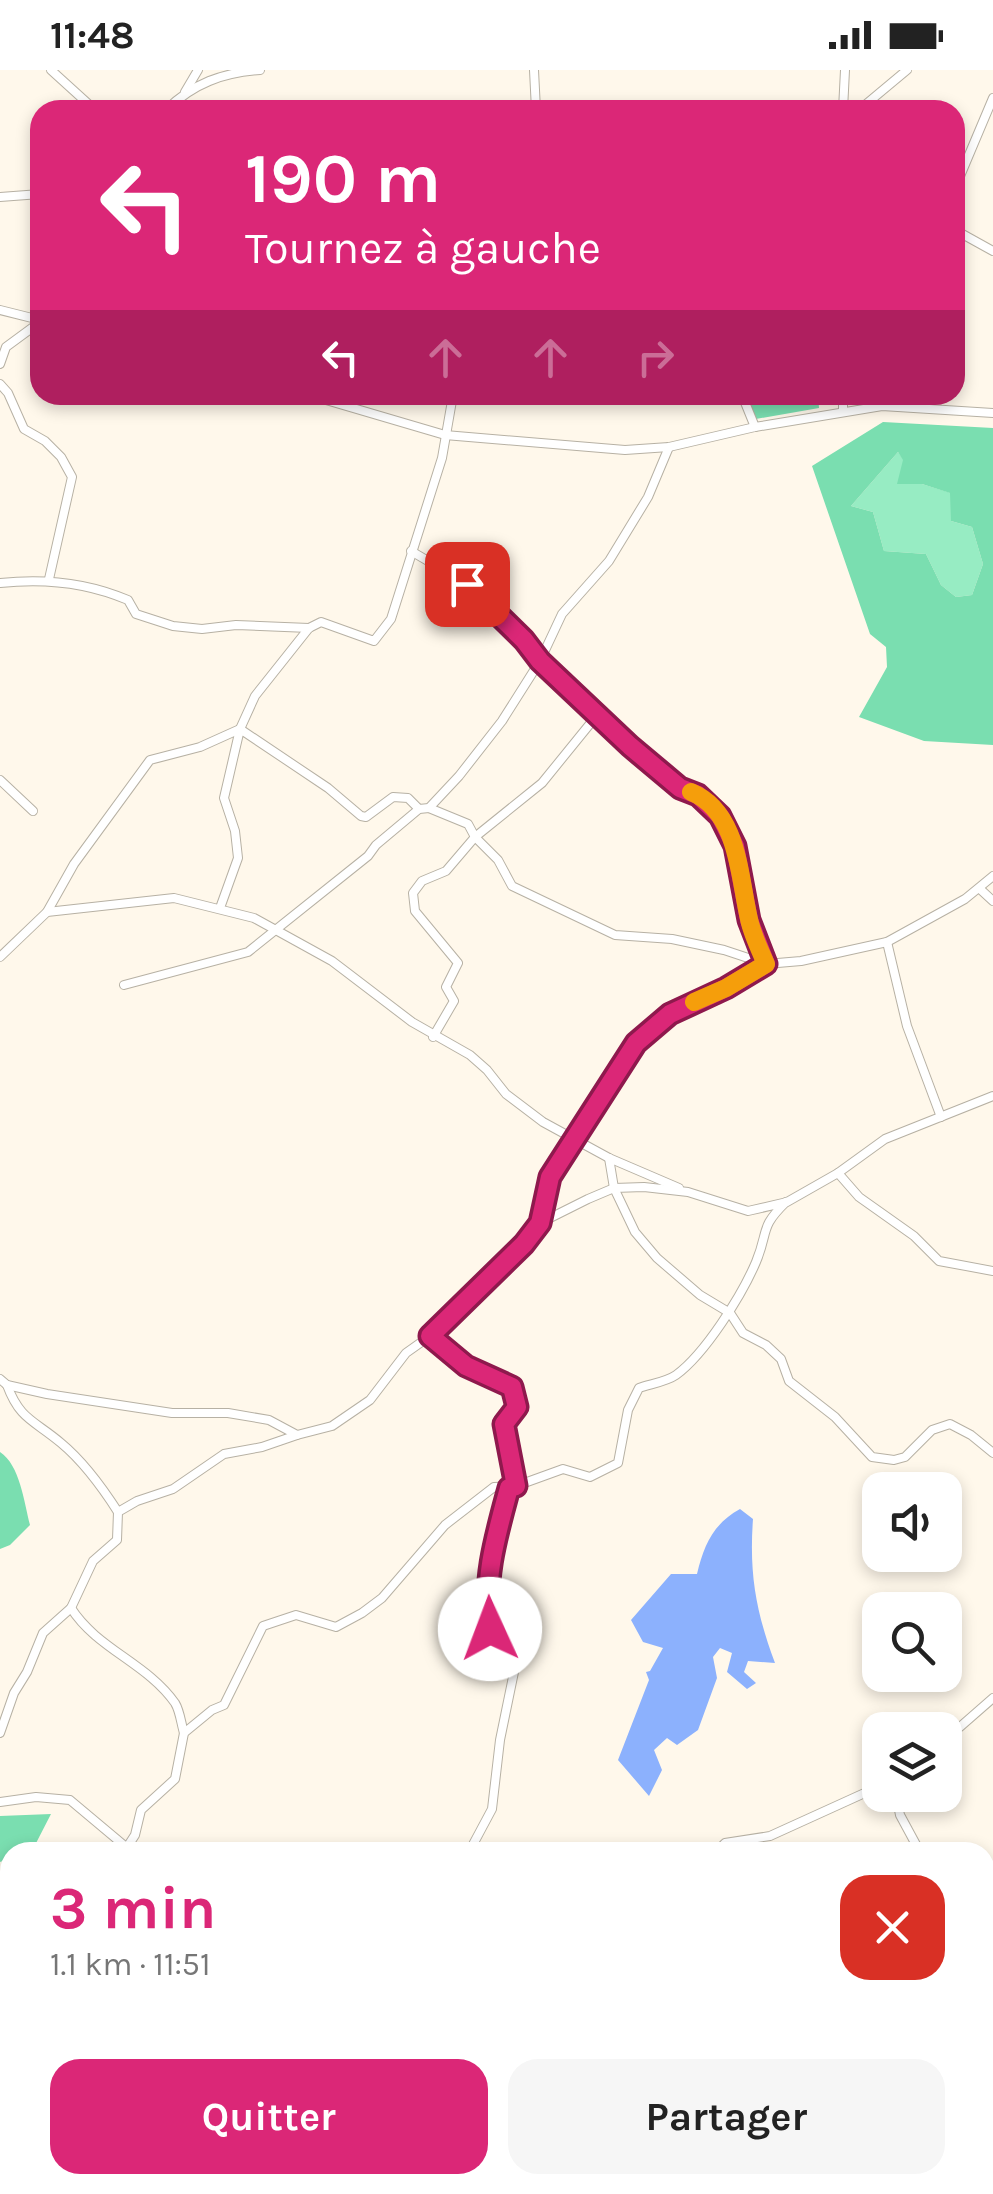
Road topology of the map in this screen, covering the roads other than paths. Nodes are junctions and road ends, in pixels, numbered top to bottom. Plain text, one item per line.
1 (51, 70) edge
2 (198, 70) edge
3 (260, 70) edge
4 (534, 70) edge
5 (845, 70) edge
6 (907, 70) edge
7 (184, 94) junction
8 (993, 98) edge
9 (84, 100) edge
10 (177, 100) edge
11 (536, 100) edge
12 (844, 100) edge
13 (870, 100) edge
14 (965, 164) edge
15 (30, 195) edge
16 (0, 197) edge
17 (965, 236) edge
18 (993, 251) edge
19 (0, 310) edge
20 (30, 318) edge
21 (30, 329) edge
22 (0, 364) edge
23 (0, 384) edge
24 (343, 405) edge
25 (451, 405) edge
26 (746, 405) edge
27 (843, 405) edge
28 (843, 412) junction
29 (993, 413) edge
30 (755, 427) junction
31 (445, 434) junction
32 (669, 447) junction
33 (411, 551) junction
34 (49, 579) junction
35 (0, 583) edge
36 (309, 628) junction
37 (540, 661) junction
38 (598, 714) junction
39 (240, 729) junction
40 (0, 780) edge
41 (424, 808) junction
42 (34, 811) dead end
43 (475, 837) junction
44 (993, 876) edge
45 (980, 889) junction
46 (993, 902) edge
47 (220, 908) junction
48 (47, 912) junction
49 (277, 928) junction
50 (887, 942) junction
51 (0, 957) edge
52 (766, 964) junction
53 (124, 985) dead end
54 (433, 1036) junction
55 (993, 1096) edge
56 (940, 1118) junction
57 (577, 1140) junction
58 (608, 1158) junction
59 (838, 1173) junction
60 (614, 1188) junction
61 (688, 1192) junction
62 (787, 1202) junction
63 (540, 1223) junction
64 (993, 1271) edge
65 (730, 1314) junction
66 (430, 1336) junction
67 (3, 1382) edge
68 (297, 1435) junction
69 (993, 1453) edge
70 (516, 1486) junction
71 (118, 1512) junction
72 (71, 1608) junction
73 (993, 1698) edge
74 (962, 1725) edge
75 (184, 1733) junction
76 (0, 1734) edge
77 (862, 1794) edge
78 (0, 1802) edge
79 (899, 1812) edge
80 (117, 1842) edge
81 (131, 1842) edge
82 (475, 1842) edge
83 (731, 1842) edge
84 (915, 1842) edge

1 - 9 street
2 - 7 street
3 - 7 street
4 - 11 street
5 - 12 street
6 - 13 street
7 - 10 street
8 - 14 street
15 - 16 street
17 - 18 street
19 - 20 street
21 - 22 street
23 - 34 street
24 - 31 street
25 - 31 street
26 - 30 street
27 - 28 street
28 - 29 street
28 - 30 street
30 - 32 street
31 - 32 street
31 - 33 street
32 - 37 street
33 - 36 street
33 - 37 street
34 - 35 street
34 - 36 street
36 - 39 street
37 - 38 street
37 - 41 street
38 - 43 street
38 - 52 street
39 - 41 street
39 - 47 street
39 - 48 street
40 - 42 street
41 - 43 street
41 - 49 street
43 - 52 street
43 - 54 street
44 - 45 street
45 - 46 street
45 - 50 street
47 - 48 street
47 - 49 street
48 - 51 street
49 - 53 street
49 - 54 street
50 - 52 street
50 - 56 street
52 - 57 street
54 - 57 street
55 - 56 street
56 - 59 street
57 - 58 street
57 - 63 street
58 - 60 street
58 - 61 street
59 - 62 street
59 - 64 street
60 - 61 street
60 - 63 street
60 - 65 street
61 - 62 street
62 - 65 street
63 - 66 street
65 - 69 street
65 - 70 street
66 - 68 street
66 - 70 street
67 - 68 street
67 - 71 street
68 - 71 street
70 - 75 street
70 - 82 street
71 - 72 street
72 - 75 street
72 - 76 street
73 - 74 street
75 - 81 street
77 - 83 street
78 - 80 street
79 - 84 street

